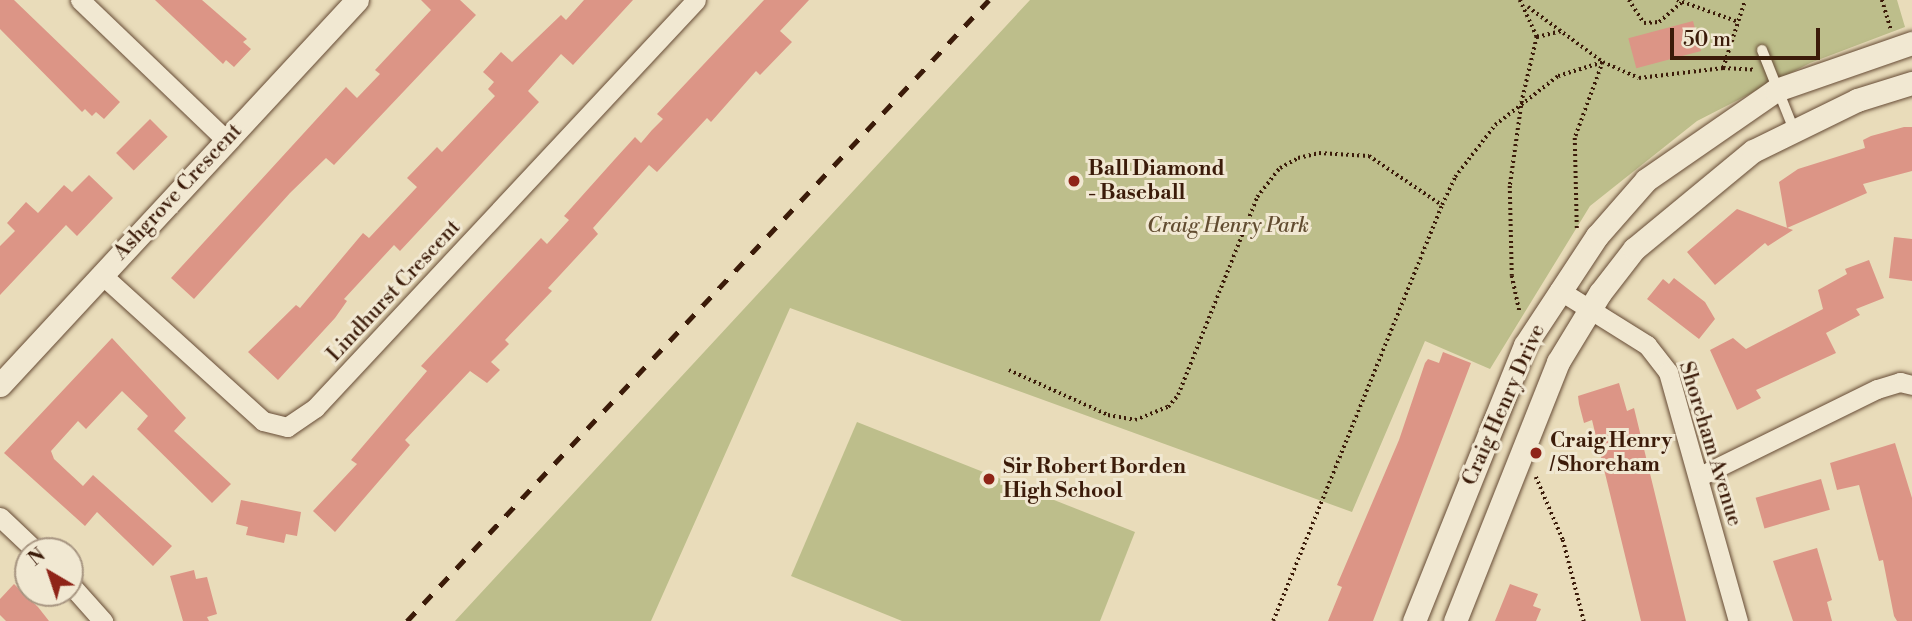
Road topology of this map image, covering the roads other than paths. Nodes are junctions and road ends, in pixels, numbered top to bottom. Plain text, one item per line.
1 (80, 0) edge
2 (357, 0) edge
3 (696, 0) edge
4 (1903, 39) edge
5 (1762, 50) dead end
6 (1772, 80) junction
7 (1912, 83) edge
8 (1794, 130) junction
9 (226, 140) junction
10 (101, 274) junction
11 (1559, 290) junction
12 (1590, 308) junction
13 (0, 385) edge
14 (1912, 385) edge
15 (1700, 476) junction
16 (0, 517) edge
17 (21, 537) edge
18 (84, 600) edge
19 (103, 621) edge
20 (1414, 621) edge
21 (1455, 621) edge
22 (1738, 621) edge

1 - 9 street
2 - 9 street, Ashgrove Crescent
3 - 10 street, Lindhurst Crescent
4 - 6 street, Craig Henry Drive
5 - 6 lane
6 - 8 lane
6 - 11 street, Craig Henry Drive
7 - 8 street, Craig Henry Drive
8 - 12 street, Craig Henry Drive
9 - 10 street, Ashgrove Crescent
10 - 13 street, Ashgrove Crescent
11 - 12 street, Shoreham Avenue
11 - 20 street, Craig Henry Drive
12 - 15 street, Shoreham Avenue
12 - 21 street, Craig Henry Drive
14 - 15 street
15 - 22 street, Shoreham Avenue
16 - 17 street
18 - 19 street

